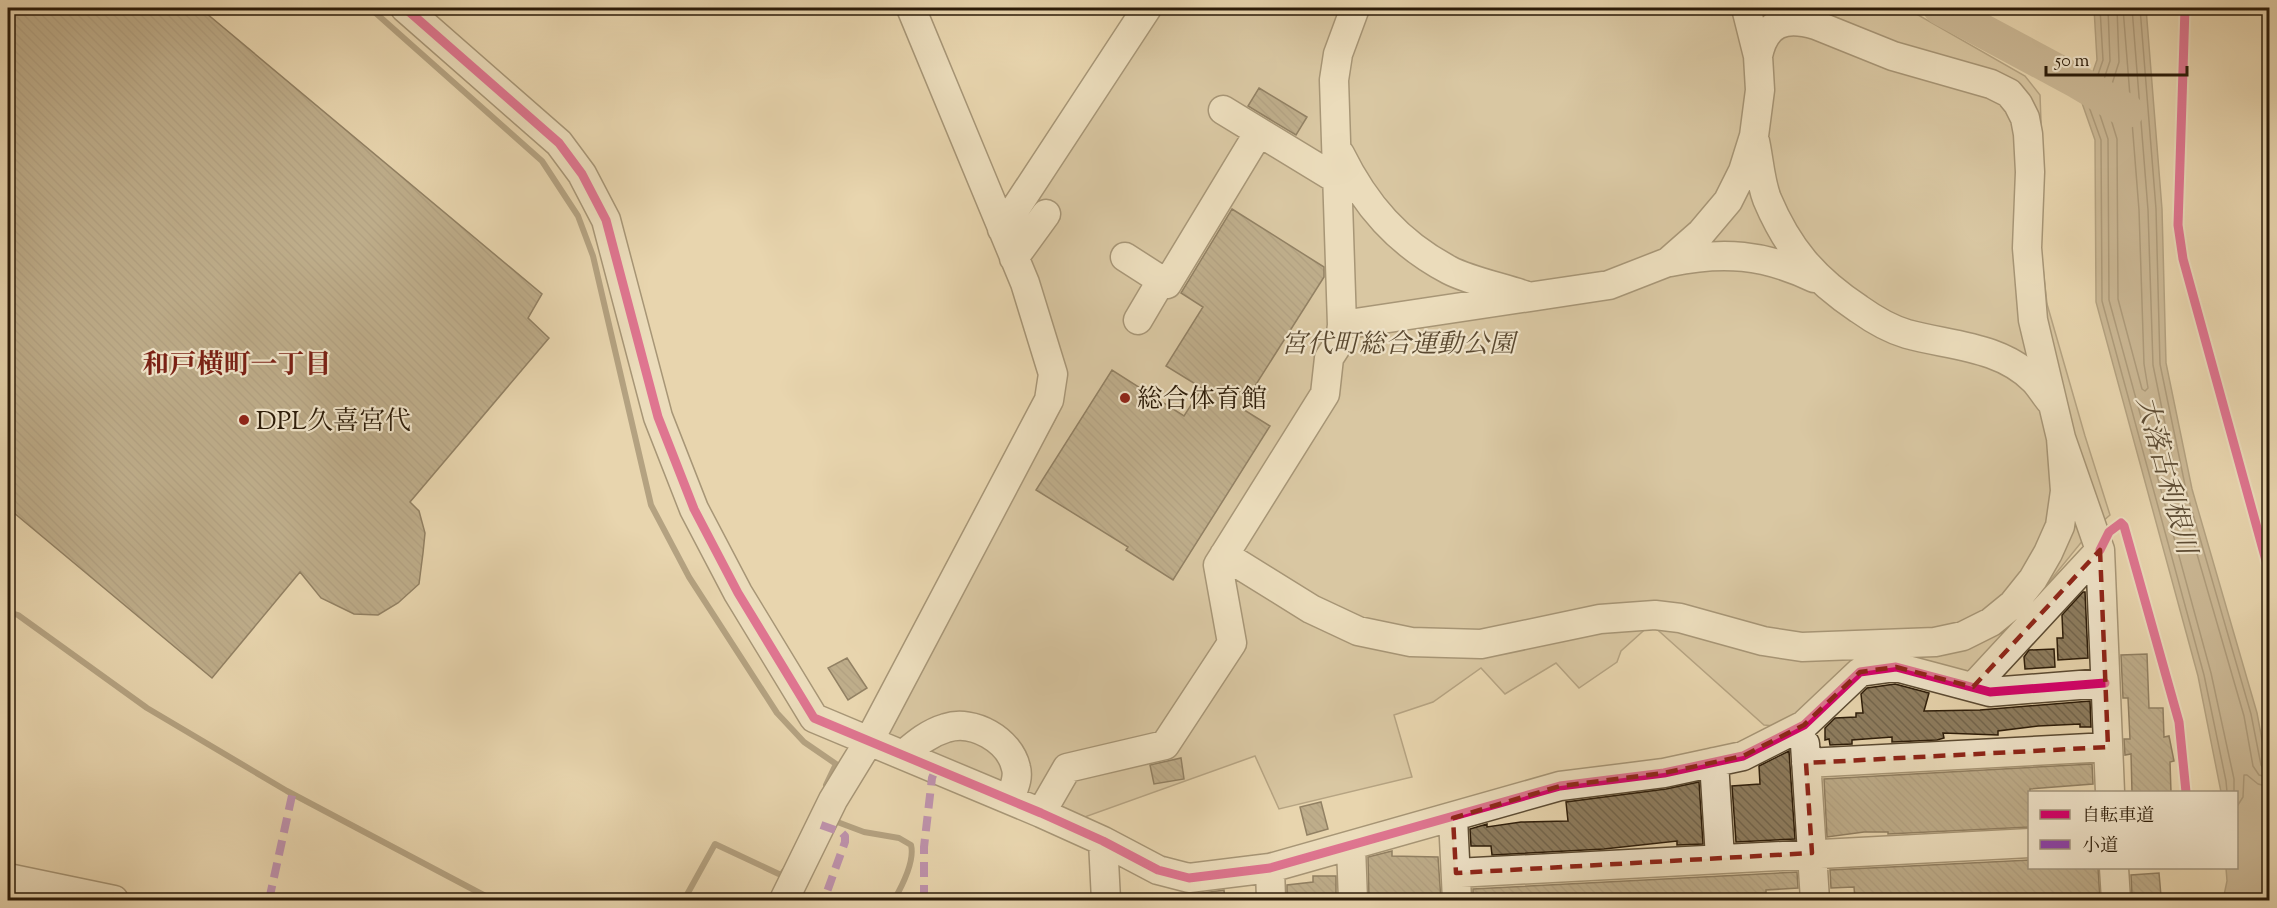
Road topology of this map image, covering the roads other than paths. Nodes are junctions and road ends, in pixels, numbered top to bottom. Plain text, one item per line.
1 (405, 8) edge
2 (911, 8) edge
3 (1147, 8) edge
4 (1355, 8) edge
5 (1746, 8) edge
6 (1788, 8) edge
7 (1816, 26) junction
8 (1758, 56) junction
9 (1223, 110) dead end
10 (1259, 132) junction
11 (1754, 136) junction
12 (1336, 147) junction
13 (1338, 180) junction
14 (1046, 214) dead end
15 (1002, 229) junction
16 (1125, 257) dead end
17 (1014, 258) junction
18 (1668, 262) junction
19 (1819, 280) junction
20 (1161, 281) junction
21 (1529, 297) junction
22 (1138, 320) dead end
23 (2033, 320) junction
24 (1342, 325) junction
25 (1974, 347) junction
26 (2052, 403) junction
27 (2061, 438) junction
28 (2100, 550) junction
29 (1224, 555) junction
30 (2105, 683) junction
31 (1973, 687) junction
32 (1804, 725) junction
33 (869, 741) junction
34 (2108, 747) junction
35 (903, 754) junction
36 (1714, 762) junction
37 (1806, 763) junction
38 (2110, 791) edge
39 (1010, 800) junction
40 (1041, 813) junction
41 (1453, 818) junction
42 (1103, 841) junction
43 (2028, 843) edge
44 (1351, 847) junction
45 (1812, 853) junction
46 (1720, 858) junction
47 (1270, 868) junction
48 (2114, 869) edge
49 (1456, 873) junction
50 (8, 878) edge
51 (1190, 889) edge
52 (114, 900) edge
53 (784, 900) edge
54 (1106, 900) edge
55 (1271, 900) edge
56 (1353, 900) edge
57 (1457, 900) edge
58 (1815, 900) edge
59 (2116, 900) edge

1 - 33 street
2 - 15 street
3 - 15 street
4 - 12 street
5 - 8 street
6 - 7 street
7 - 8 street
7 - 23 street
8 - 11 street
9 - 10 street
10 - 13 street
10 - 20 street
11 - 18 street
11 - 19 street
12 - 13 street
12 - 21 street
13 - 24 street
14 - 17 street
15 - 17 street
16 - 20 street
17 - 33 street
18 - 19 street
18 - 21 street
19 - 25 street
20 - 22 street
21 - 24 street
23 - 25 street
23 - 26 street
24 - 29 street
25 - 26 street
26 - 27 street
27 - 28 street
27 - 29 street
28 - 30 street
28 - 31 street
29 - 40 street
30 - 31 street
30 - 34 street
31 - 32 street
32 - 36 street
32 - 37 street
33 - 35 street
33 - 53 street
34 - 37 street
34 - 38 street
35 - 39 street
35 - 39 street
36 - 41 street
36 - 46 street
37 - 45 street
39 - 40 street
40 - 42 street
41 - 44 street
41 - 49 street
42 - 51 street
42 - 54 street
43 - 45 street
44 - 47 street
44 - 56 street
45 - 46 street
45 - 58 street
46 - 49 street
47 - 51 street
47 - 55 street
48 - 59 street
49 - 57 street
50 - 52 street

